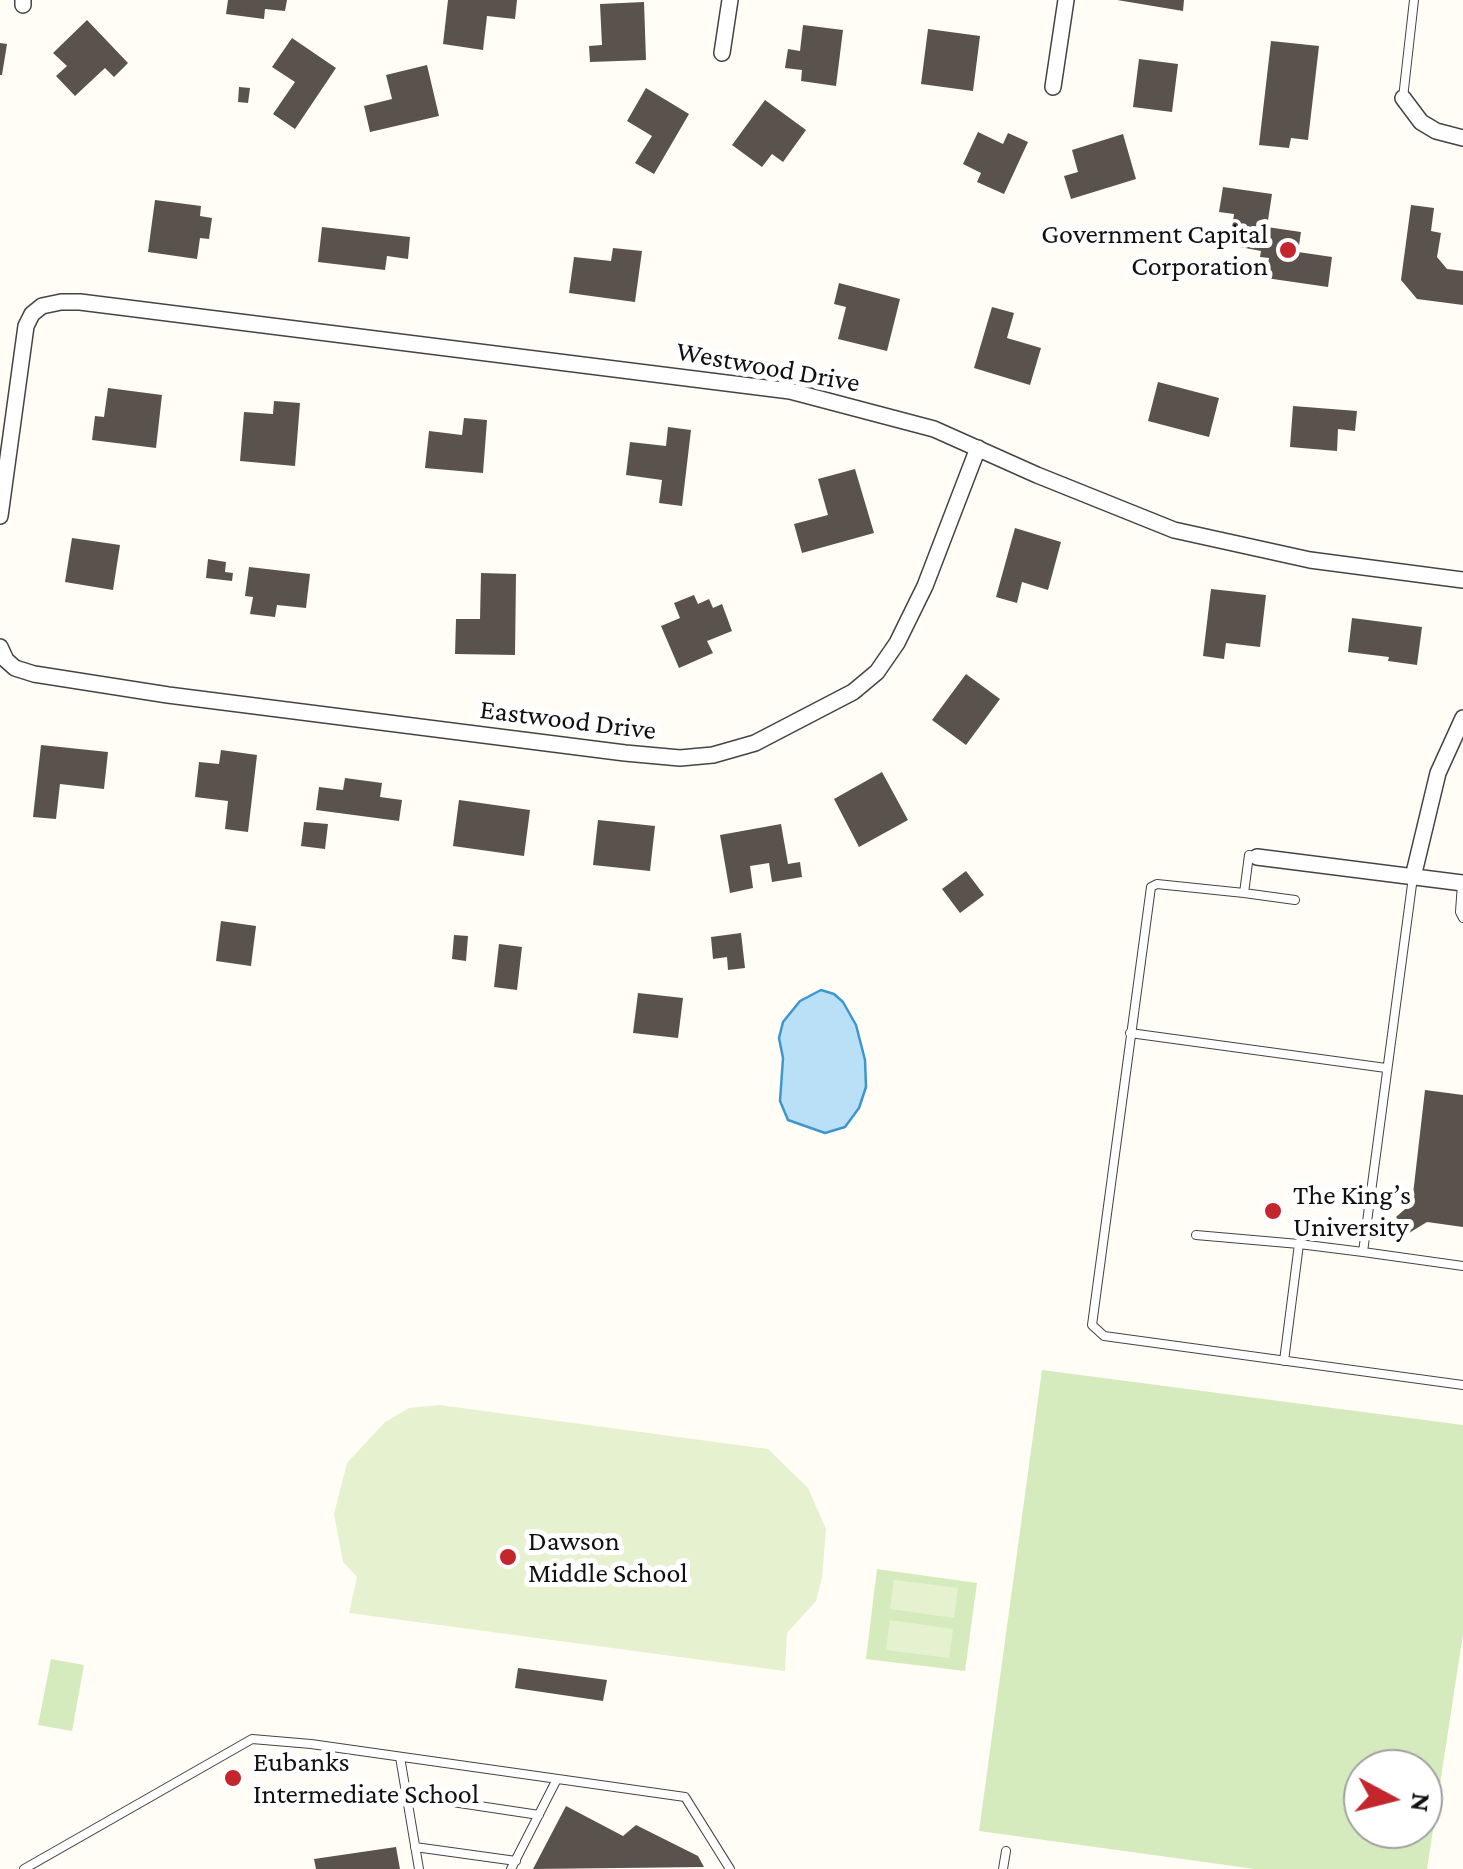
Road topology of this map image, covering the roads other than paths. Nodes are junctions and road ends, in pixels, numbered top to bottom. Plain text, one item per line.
1 (730, 0) edge
2 (1066, 0) edge
3 (1414, 0) edge
4 (722, 53) dead end
5 (1052, 87) dead end
6 (1402, 98) joint
7 (1463, 138) edge
8 (978, 448) junction
9 (0, 516) edge
10 (1463, 580) edge
11 (0, 647) edge
12 (1463, 718) edge
13 (1257, 857) joint
14 (1414, 877) junction
15 (1462, 882) edge
16 (1244, 893) junction
17 (1295, 900) dead end
18 (1463, 918) edge
19 (1130, 1033) junction
20 (1386, 1068) junction
21 (1196, 1235) dead end
22 (1299, 1244) junction
23 (1362, 1252) junction
24 (1463, 1266) edge
25 (1284, 1361) junction
26 (1463, 1385) edge
27 (400, 1757) junction
28 (557, 1779) junction
29 (406, 1795) junction
30 (539, 1815) junction
31 (415, 1847) junction
32 (1006, 1850) dead end
33 (513, 1865) edge
34 (24, 1869) edge
35 (418, 1869) edge
36 (730, 1869) edge
37 (1003, 1869) edge

1 - 4 street
2 - 5 street
3 - 6 lane
6 - 7 street
8 - 9 street, Westwood Drive
8 - 10 street, Westwood Drive
8 - 11 street, Eastwood Drive
12 - 14 street
13 - 14 street
13 - 16 lane
14 - 15 street
14 - 20 lane
15 - 18 lane
16 - 17 lane
16 - 19 lane
19 - 20 lane
19 - 25 lane
20 - 23 lane
21 - 22 lane
22 - 23 lane
22 - 25 lane
23 - 24 lane
25 - 26 lane
27 - 28 lane
27 - 29 lane
27 - 34 lane
28 - 30 lane
28 - 36 lane
29 - 30 lane
29 - 31 lane
30 - 33 lane
31 - 33 lane
31 - 35 lane
32 - 37 lane

